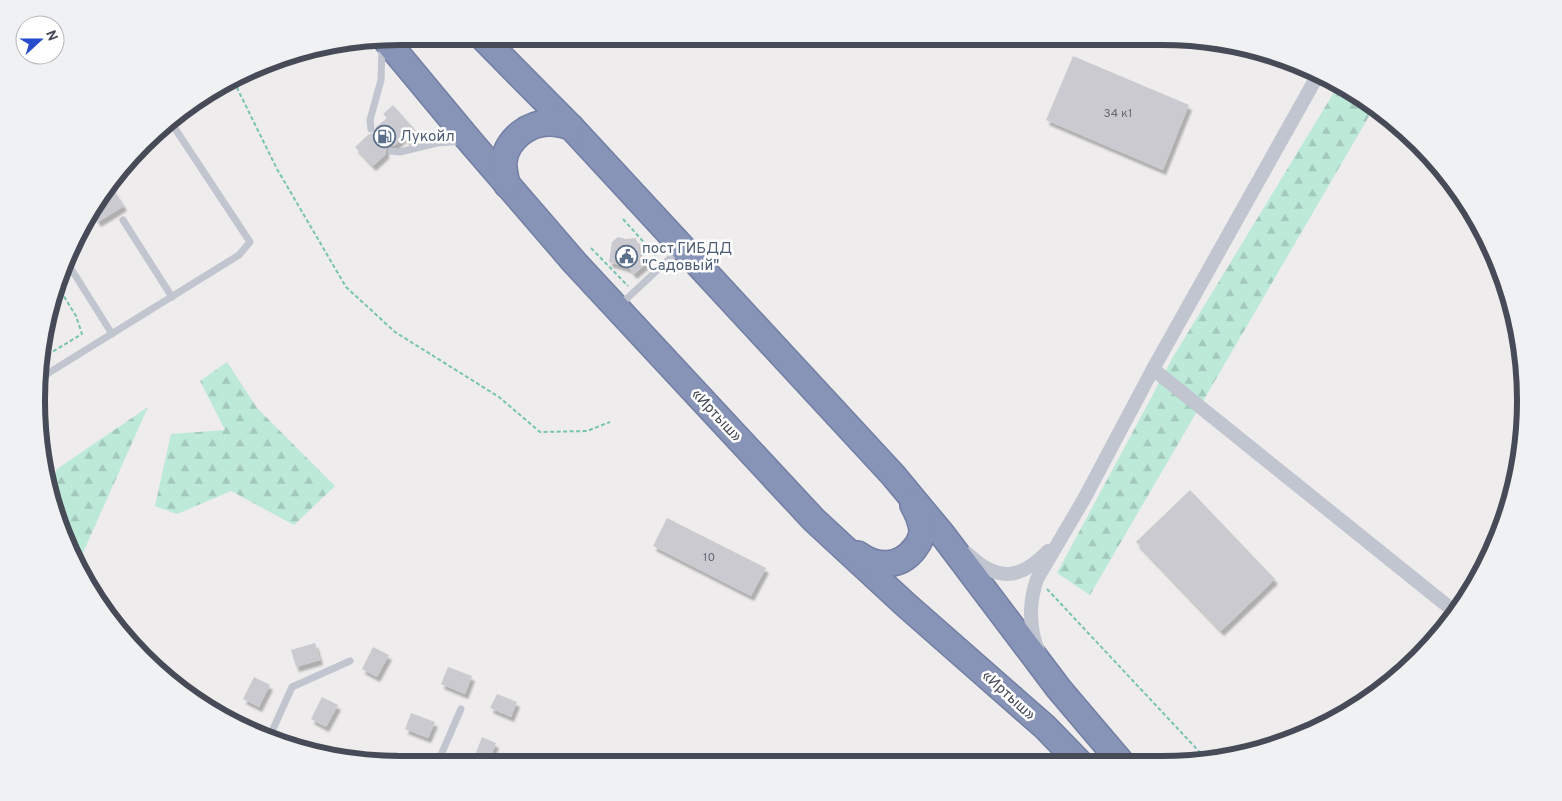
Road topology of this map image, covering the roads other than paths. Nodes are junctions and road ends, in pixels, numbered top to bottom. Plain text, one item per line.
1 (389, 45) edge
2 (490, 45) edge
3 (384, 46) edge
4 (1315, 80) edge
5 (571, 126) junction
6 (174, 127) edge
7 (371, 129) dead end
8 (469, 140) junction
9 (391, 151) dead end
10 (507, 185) junction
11 (123, 220) dead end
12 (682, 247) junction
13 (71, 268) edge
14 (172, 297) junction
15 (625, 300) junction
16 (112, 334) junction
17 (1153, 369) junction
18 (46, 374) edge
19 (820, 395) junction
20 (893, 475) junction
21 (831, 535) junction
22 (1062, 536) junction
23 (1450, 608) edge
24 (350, 661) dead end
25 (1059, 689) junction
26 (461, 709) dead end
27 (272, 732) edge
28 (440, 756) edge
29 (1073, 756) edge
30 (1116, 756) edge

1 - 8 highway, «Иртыш»
2 - 5 highway
3 - 7 lane
4 - 17 street
5 - 10 highway
5 - 12 highway
6 - 14 lane
8 - 9 lane
8 - 10 highway, «Иртыш»
10 - 15 highway, «Иртыш»
11 - 14 lane
12 - 15 lane
12 - 19 highway
13 - 16 lane
14 - 16 lane
15 - 21 highway, «Иртыш»
16 - 18 lane
17 - 22 street
17 - 23 street
19 - 20 highway
19 - 22 street
20 - 21 highway
20 - 25 highway
21 - 29 highway, «Иртыш»
22 - 25 street
24 - 27 lane
25 - 30 highway
26 - 28 lane

